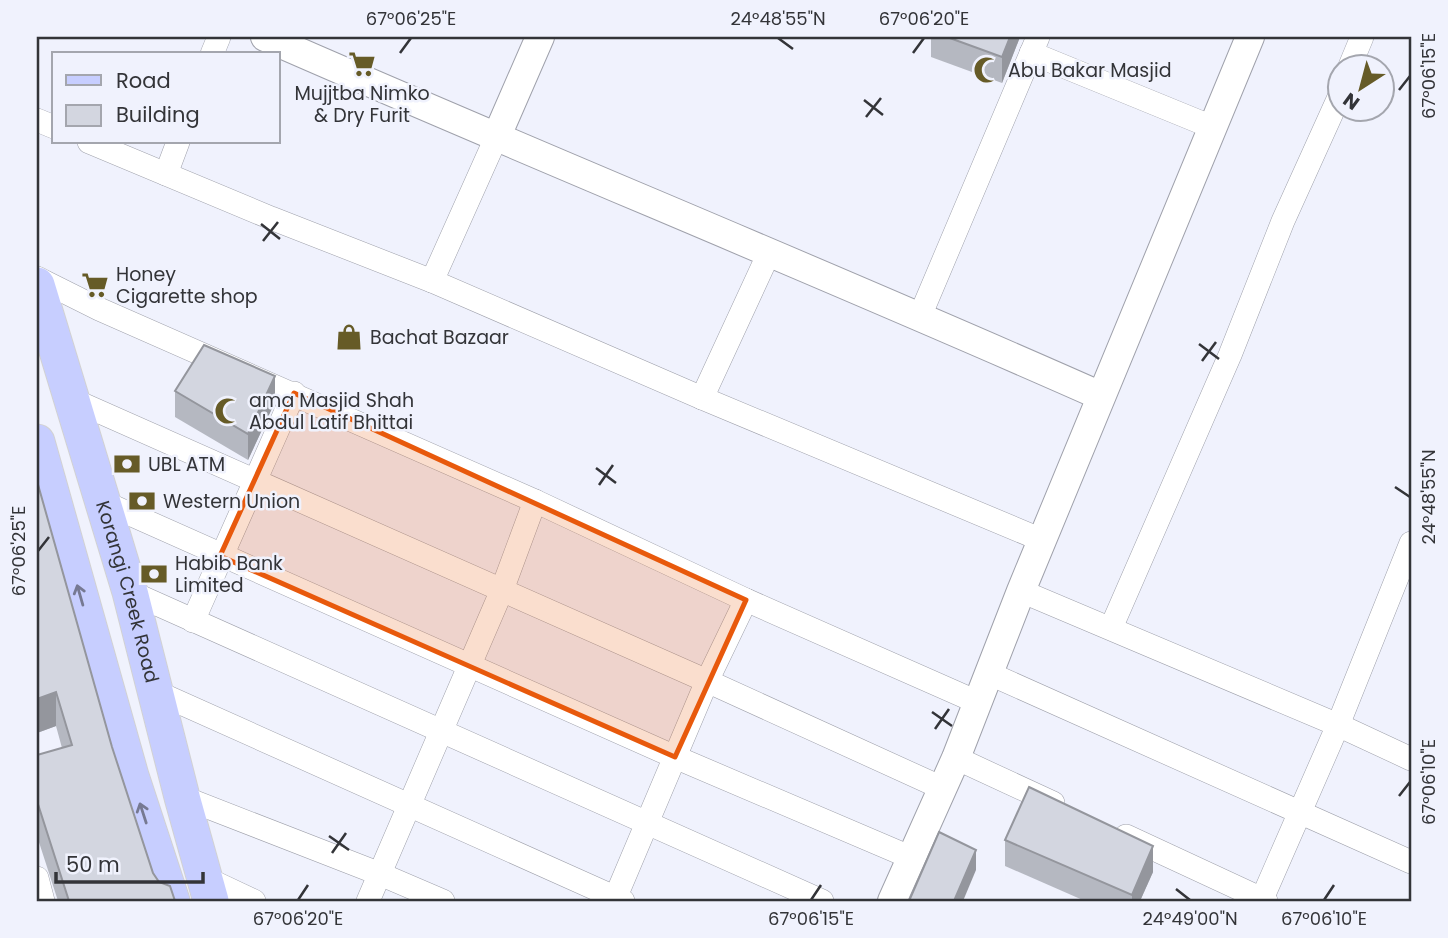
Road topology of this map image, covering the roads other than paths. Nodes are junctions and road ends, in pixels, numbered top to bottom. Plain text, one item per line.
1 (265, 37) edge
2 (540, 37) edge
3 (1250, 37) edge
4 (1035, 45) edge
5 (1327, 122) edge
6 (1212, 127) junction
7 (496, 138) junction
8 (94, 144) edge
9 (177, 144) edge
10 (166, 174) junction
11 (769, 253) junction
12 (37, 278) edge
13 (432, 281) junction
14 (37, 285) edge
15 (920, 316) junction
16 (37, 335) edge
17 (294, 393) junction
18 (1101, 396) junction
19 (702, 398) junction
20 (73, 400) junction
21 (37, 442) edge
22 (255, 480) junction
23 (535, 501) junction
24 (103, 502) junction
25 (1042, 540) junction
26 (1411, 543) edge
27 (220, 556) junction
28 (502, 590) junction
29 (1021, 591) junction
30 (1402, 591) edge
31 (130, 592) junction
32 (746, 600) junction
33 (192, 621) junction
34 (1111, 628) junction
35 (469, 666) junction
36 (988, 673) junction
37 (707, 681) junction
38 (977, 702) junction
39 (149, 707) junction
40 (1338, 725) junction
41 (441, 732) junction
42 (675, 757) junction
43 (957, 758) junction
44 (1411, 759) edge
45 (131, 776) junction
46 (178, 781) junction
47 (942, 788) junction
48 (409, 806) junction
49 (1300, 811) junction
50 (1079, 814) edge
51 (646, 824) junction
52 (1103, 826) edge
53 (912, 858) junction
54 (1411, 862) edge
55 (380, 874) junction
56 (37, 878) edge
57 (207, 889) edge
58 (617, 900) edge
59 (1264, 900) edge
60 (43, 901) edge
61 (172, 901) edge
62 (254, 901) edge
63 (368, 901) edge
64 (443, 901) edge
65 (822, 901) edge
66 (892, 901) edge

1 - 7 street
2 - 7 street
3 - 6 street
4 - 6 street
4 - 15 street
5 - 34 street
6 - 18 street
7 - 11 street
7 - 13 street
8 - 10 street
9 - 10 street
10 - 13 street
11 - 15 street
11 - 19 street
12 - 17 street
13 - 19 street
14 - 20 main road, Korangi Creek Road
15 - 18 street
16 - 39 main road
17 - 22 street
17 - 23 street
18 - 25 street
19 - 25 street
20 - 22 street
20 - 24 main road, Korangi Creek Road
45 -> 21 main road
22 - 27 street
22 - 28 street
23 - 28 street
23 - 32 street
24 - 27 street
24 - 31 main road, Korangi Creek Road
25 - 29 street
26 - 30 street
27 - 33 street
27 - 35 street
28 - 35 street
28 - 37 street
29 - 34 street
29 - 36 street
30 - 40 street
31 - 33 street
31 - 39 main road, Korangi Creek Road
32 - 37 street
32 - 38 street
33 - 41 street
34 - 40 street
35 - 41 street
35 - 42 street
36 - 38 street
36 - 49 street
37 - 42 street
37 - 47 street
38 - 43 street
39 - 45 main road
39 - 46 main road, Korangi Creek Road
39 - 48 street
40 - 44 street
40 - 49 street
41 - 48 street
41 - 51 street
42 - 51 street
42 - 53 street
43 - 47 street
43 - 50 street
61 -> 45 main road
46 - 55 street
46 - 57 main road, Korangi Creek Road
47 - 53 street
48 - 55 street
48 - 58 street
49 - 54 street
49 - 59 street
51 - 58 street
51 - 65 street
52 - 59 street
53 - 66 street
55 - 63 street
55 - 64 street
56 - 60 street
57 - 62 street

